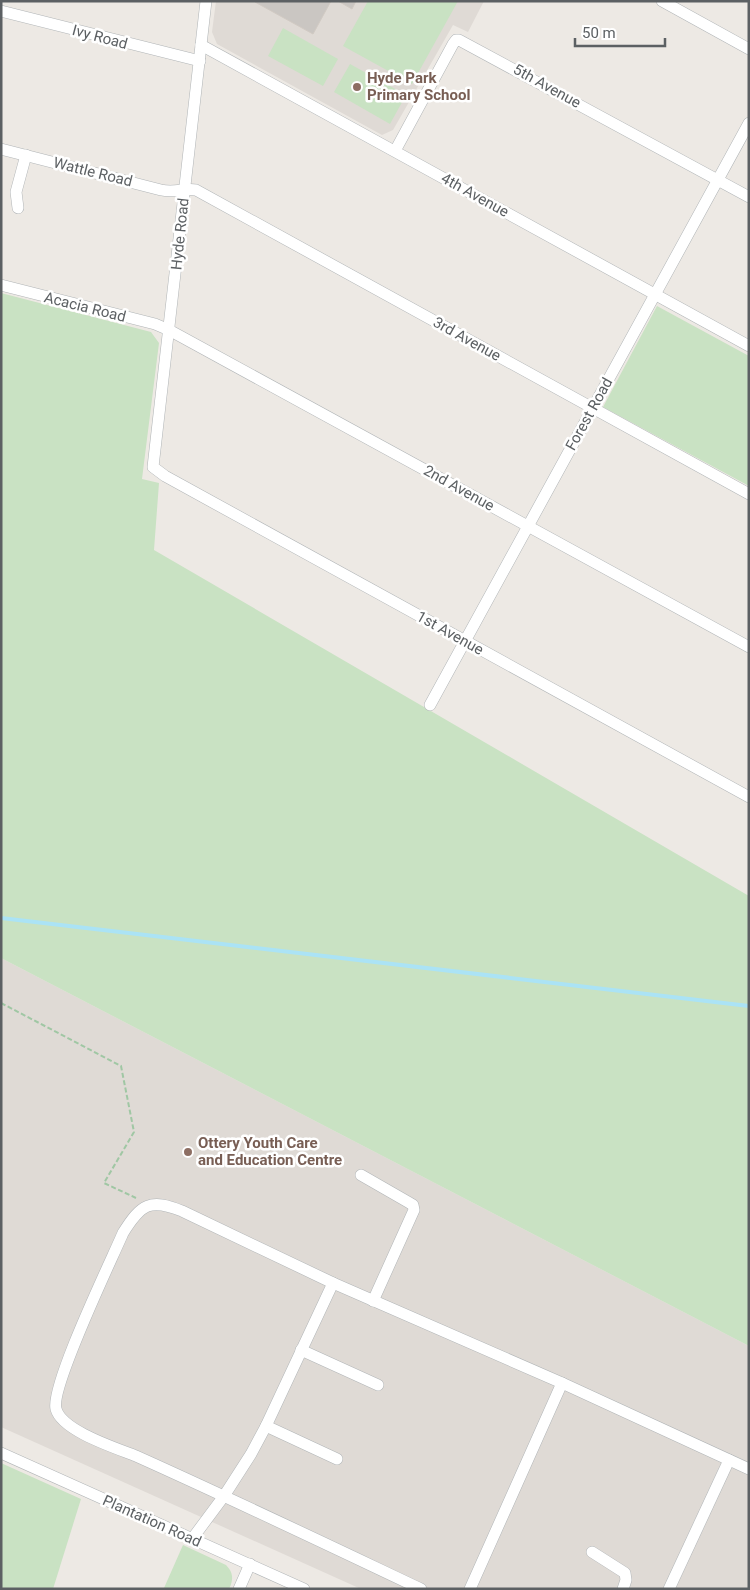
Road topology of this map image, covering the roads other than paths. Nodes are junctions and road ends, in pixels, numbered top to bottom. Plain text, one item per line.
1 (206, 1) edge
2 (662, 1) edge
3 (1, 11) edge
4 (201, 45) junction
5 (749, 49) edge
6 (200, 61) junction
7 (749, 123) edge
8 (1, 149) edge
9 (395, 151) junction
10 (26, 155) junction
11 (717, 180) junction
12 (184, 190) junction
13 (749, 197) edge
14 (18, 208) dead end
15 (1, 285) edge
16 (655, 294) junction
17 (169, 330) junction
18 (749, 346) edge
19 (592, 408) junction
20 (153, 467) joint
21 (749, 494) edge
22 (528, 525) junction
23 (466, 642) junction
24 (749, 647) edge
25 (430, 705) dead end
26 (749, 797) edge
27 (361, 1175) dead end
28 (333, 1283) junction
29 (373, 1301) junction
30 (301, 1350) junction
31 (562, 1383) junction
32 (378, 1385) dead end
33 (266, 1426) junction
34 (1, 1453) edge
35 (337, 1459) dead end
36 (730, 1460) junction
37 (749, 1469) edge
38 (224, 1496) junction
39 (192, 1539) junction
40 (592, 1552) dead end
41 (250, 1564) junction
42 (239, 1589) edge
43 (304, 1589) edge
44 (421, 1589) edge
45 (470, 1589) edge
46 (623, 1589) edge
47 (669, 1589) edge

1 - 4 street, Hyde Road
2 - 5 street
3 - 6 street, Ivy Road
4 - 6 street, Hyde Road
4 - 9 street, 4th Avenue
6 - 12 street, Hyde Road
7 - 11 street, Forest Road
8 - 10 street, Wattle Road
9 - 11 street, 5th Avenue
9 - 16 street, 4th Avenue
10 - 12 street, Wattle Road
10 - 14 street
11 - 13 street, 5th Avenue
11 - 16 street, Forest Road
12 - 17 street, Hyde Road
12 - 19 street, 3rd Avenue
15 - 17 street, Acacia Road
16 - 18 street, 4th Avenue
16 - 19 street, Forest Road
17 - 20 street, Hyde Road
17 - 22 street, 2nd Avenue
19 - 21 street, 3rd Avenue
19 - 22 street, Forest Road
20 - 23 street, 1st Avenue
22 - 23 street, Forest Road
22 - 24 street, 2nd Avenue
23 - 25 street, Forest Road
23 - 26 street, 1st Avenue
27 - 29 street
28 - 29 street
28 - 30 street
28 - 38 street
29 - 31 street
30 - 32 street
30 - 33 street
31 - 36 street
31 - 45 street
33 - 35 street
33 - 38 street
34 - 39 street, Plantation Road
36 - 37 street
36 - 47 street
38 - 39 street
38 - 44 street
39 - 41 street, Plantation Road
40 - 46 street
41 - 42 street
41 - 43 street, Plantation Road

